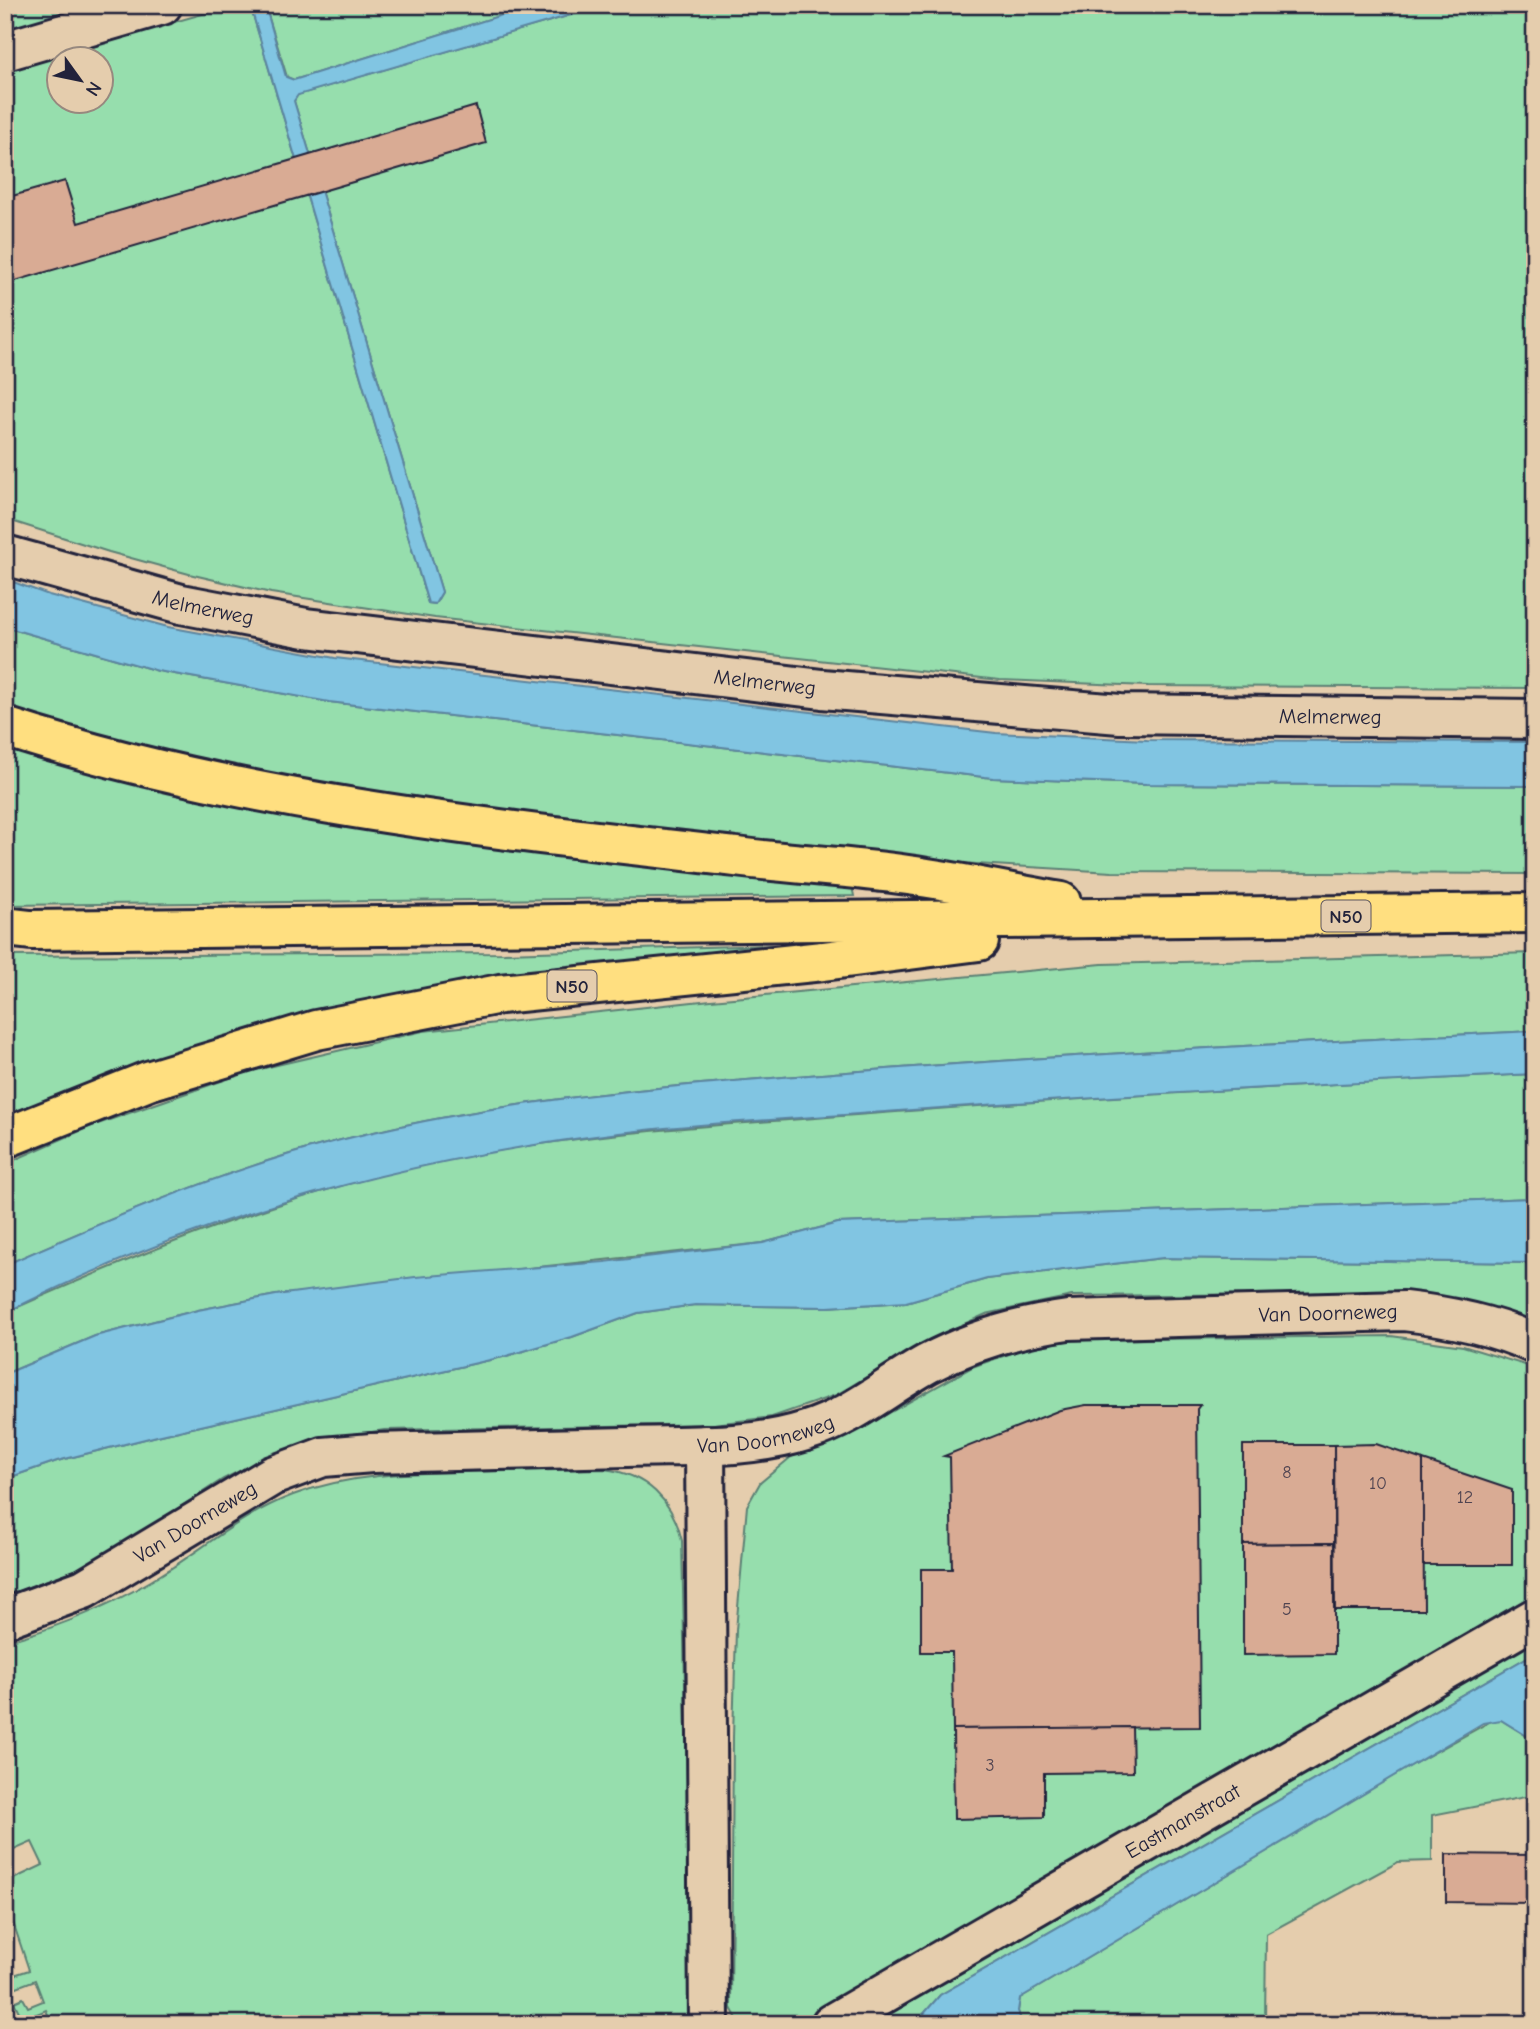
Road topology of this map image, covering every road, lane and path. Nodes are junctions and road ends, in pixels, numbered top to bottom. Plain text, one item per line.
1 (162, 5) edge
2 (5, 51) edge
3 (5, 555) edge
4 (1535, 719) edge
5 (5, 727) edge
6 (1535, 913) edge
7 (1157, 918) junction
8 (14, 930) edge
9 (5, 1138) edge
10 (1535, 1344) edge
11 (705, 1445) junction
12 (5, 1618) edge
13 (1535, 1618) edge
14 (709, 2024) edge
15 (831, 2024) edge

1 - 2 street
3 - 4 street, Melmerweg
5 - 7 highway, N50
6 - 7 highway, N50
7 - 8 highway, N50
7 - 9 highway, N50
10 - 11 street, Van Doorneweg
11 - 12 street, Van Doorneweg
11 - 14 street
13 - 15 street, Eastmanstraat

